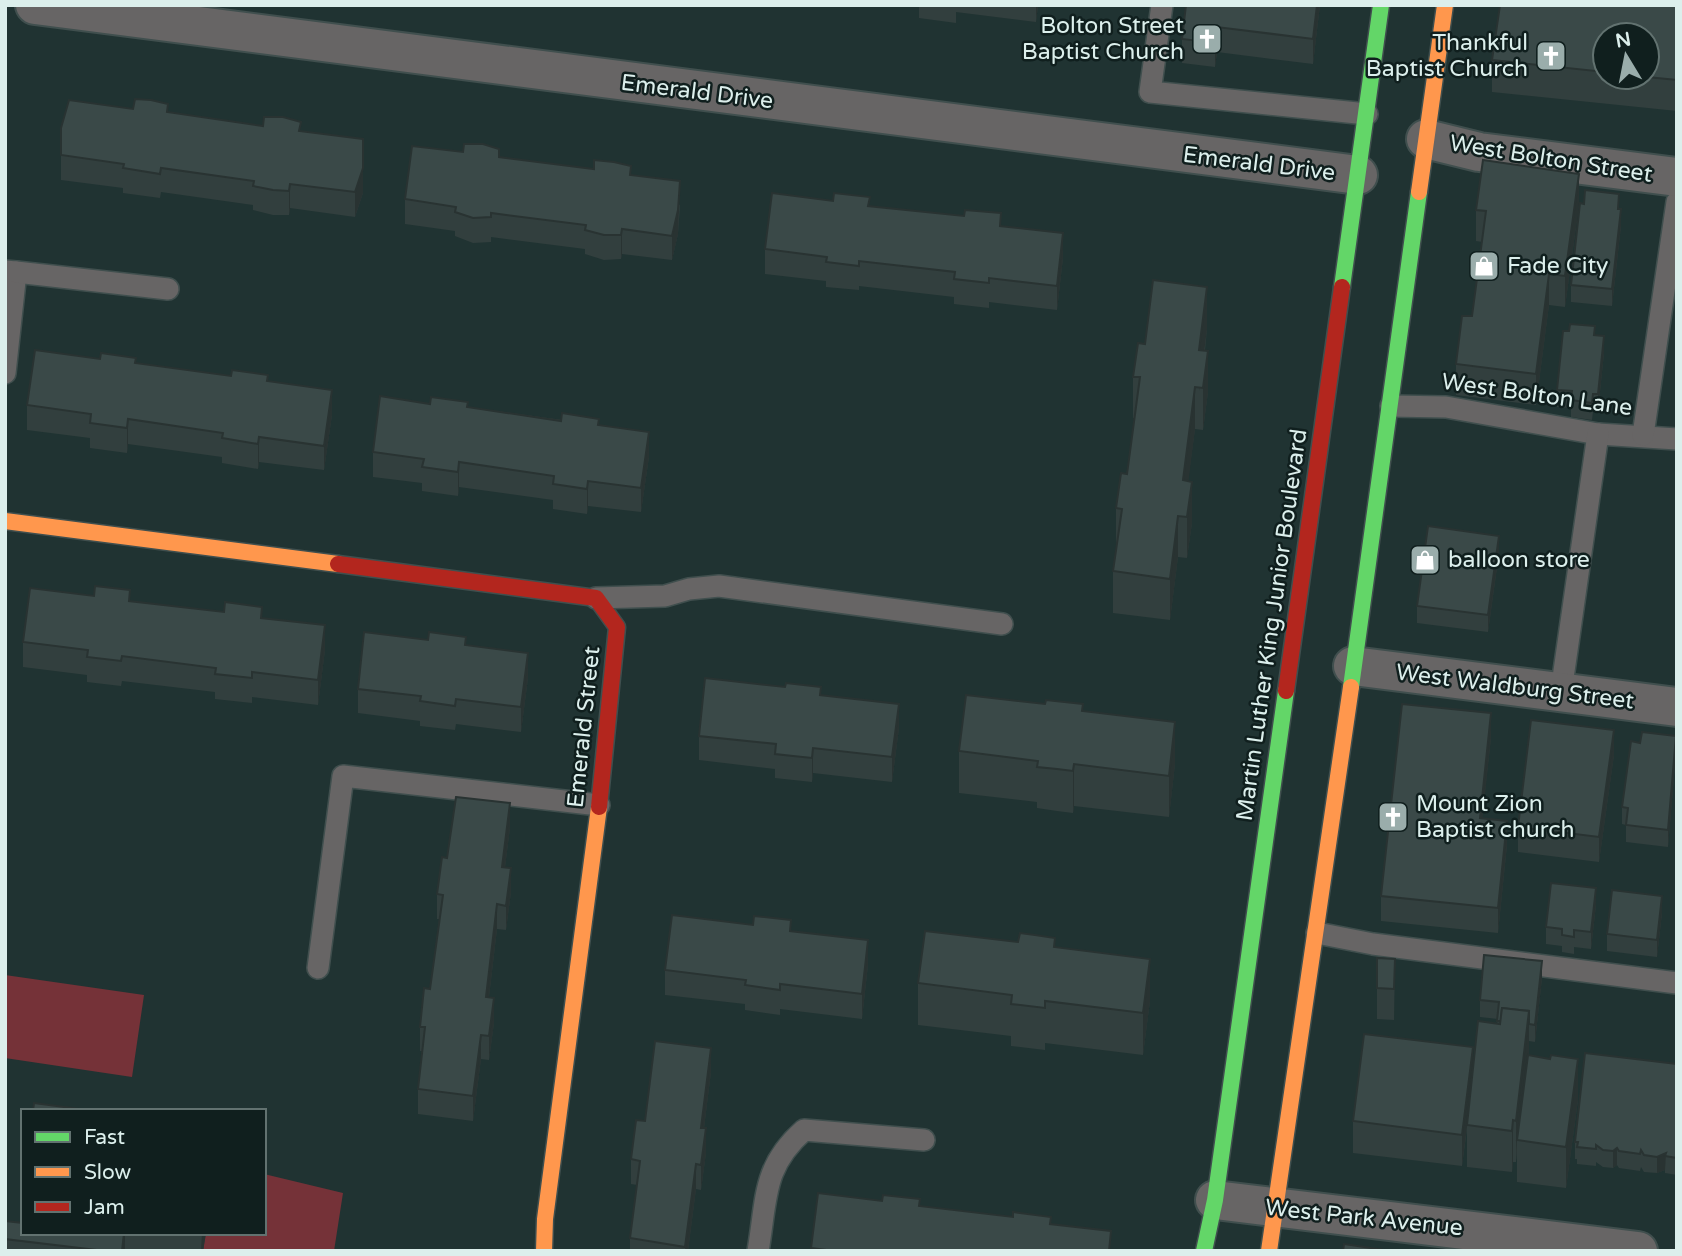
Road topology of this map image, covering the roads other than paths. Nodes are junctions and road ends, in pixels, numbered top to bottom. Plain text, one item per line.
1 (35, 5) edge
2 (1161, 5) edge
3 (1381, 5) edge
4 (1445, 5) edge
5 (1367, 114) junction
6 (1426, 139) junction
7 (1359, 176) junction
8 (1677, 177) edge
9 (1677, 202) edge
10 (11, 271) edge
11 (168, 289) dead end
12 (5, 373) edge
13 (1391, 406) junction
14 (1598, 434) junction
15 (1643, 435) junction
16 (1677, 439) edge
17 (5, 521) edge
18 (596, 598) junction
19 (1002, 624) dead end
20 (1353, 666) junction
21 (1562, 692) junction
22 (1677, 707) edge
23 (599, 804) junction
24 (1317, 933) junction
25 (318, 968) dead end
26 (1677, 983) edge
27 (924, 1140) dead end
28 (1215, 1200) junction
29 (1278, 1208) junction
30 (544, 1251) edge
31 (758, 1251) edge
32 (1204, 1251) edge
33 (1269, 1251) edge
34 (1638, 1251) edge

1 - 7 street, Emerald Drive
2 - 5 lane
3 - 5 main road, Martin Luther King Junior Boulevard
4 - 6 main road
5 - 7 main road, Martin Luther King Junior Boulevard
6 - 8 street, West Bolton Street
6 - 13 main road
7 - 28 main road, Martin Luther King Junior Boulevard
9 - 15 lane
10 - 11 lane
10 - 12 lane
13 - 14 lane, West Bolton Lane
13 - 20 main road
14 - 15 lane, West Bolton Lane
14 - 21 lane
15 - 16 lane, West Bolton Lane
17 - 18 main road
18 - 19 lane
18 - 23 main road, Emerald Street
20 - 21 street, West Waldburg Street
20 - 24 main road
21 - 22 street, West Waldburg Street
23 - 25 lane
23 - 30 main road, Emerald Street
24 - 26 lane
24 - 29 main road
27 - 31 lane
28 - 29 street, West Park Avenue
28 - 32 main road, Martin Luther King Junior Boulevard
29 - 33 main road
29 - 34 street, West Park Avenue

